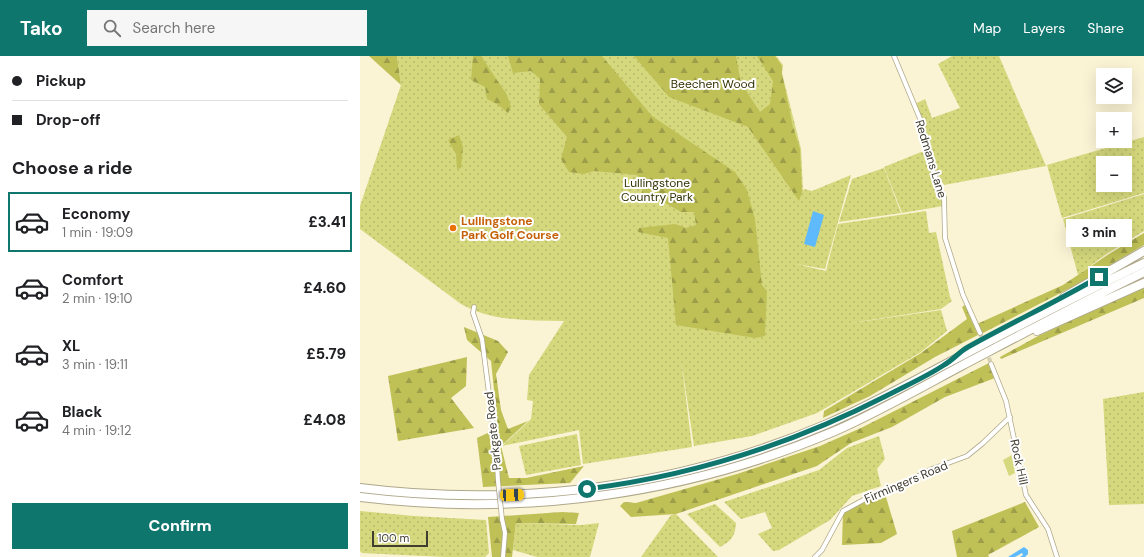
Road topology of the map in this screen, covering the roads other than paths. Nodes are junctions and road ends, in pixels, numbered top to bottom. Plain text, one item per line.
1 (894, 56) edge
2 (1144, 251) edge
3 (1144, 263) edge
4 (1144, 272) edge
5 (1144, 283) edge
6 (474, 308) dead end
7 (980, 333) tunnel mouth
8 (1008, 341) junction
9 (946, 364) junction
10 (991, 364) tunnel mouth
11 (1010, 417) junction
12 (360, 488) edge
13 (360, 497) edge
14 (503, 557) edge
15 (815, 557) edge
16 (1057, 557) edge

1 - 7 street, Redmans Lane
2 - 9 highway
3 - 9 highway
4 - 8 highway
5 - 8 highway
6 - 14 street, Parkgate Road, bridge
8 - 13 highway
9 - 12 highway
10 - 11 street, Rock Hill
11 - 15 street, Firmingers Road
11 - 16 street, Rock Hill

